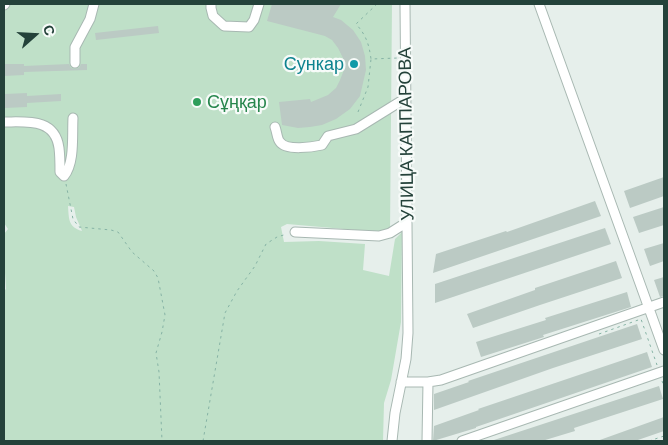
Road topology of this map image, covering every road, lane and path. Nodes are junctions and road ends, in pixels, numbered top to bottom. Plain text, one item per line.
1 (94, 4) edge
2 (211, 4) edge
3 (260, 4) edge
4 (377, 4) edge
5 (405, 4) edge
6 (539, 4) edge
7 (405, 57) junction
8 (371, 59) junction
9 (75, 63) dead end
10 (406, 98) junction
11 (358, 112) dead end
12 (73, 118) dead end
13 (4, 122) edge
14 (275, 127) dead end
15 (64, 176) junction
16 (407, 223) junction
17 (295, 232) joint
18 (664, 302) edge
19 (650, 307) junction
20 (595, 335) dead end
21 (664, 350) edge
22 (662, 372) edge
23 (401, 382) junction
24 (428, 382) junction
25 (664, 386) edge
26 (664, 436) edge
27 (162, 441) edge
28 (203, 441) edge
29 (392, 441) edge
30 (427, 441) edge
31 (462, 441) edge
32 (649, 441) edge

1 - 9 street
2 - 3 street
4 - 8 path
5 - 7 street, УЛИЦА КАППАРОВА
6 - 19 street
7 - 8 path
7 - 10 street, УЛИЦА КАППАРОВА
8 - 11 path
10 - 14 street
10 - 16 street, УЛИЦА КАППАРОВА
12 - 15 street
13 - 15 street
15 - 27 path
16 - 17 street
16 - 23 street, УЛИЦА КАППАРОВА
17 - 28 path
18 - 19 street
19 - 21 street
19 - 24 street
20 - 22 path
22 - 25 path
22 - 31 street
23 - 24 street
23 - 29 street, УЛИЦА КАППАРОВА
24 - 30 street
26 - 32 path

